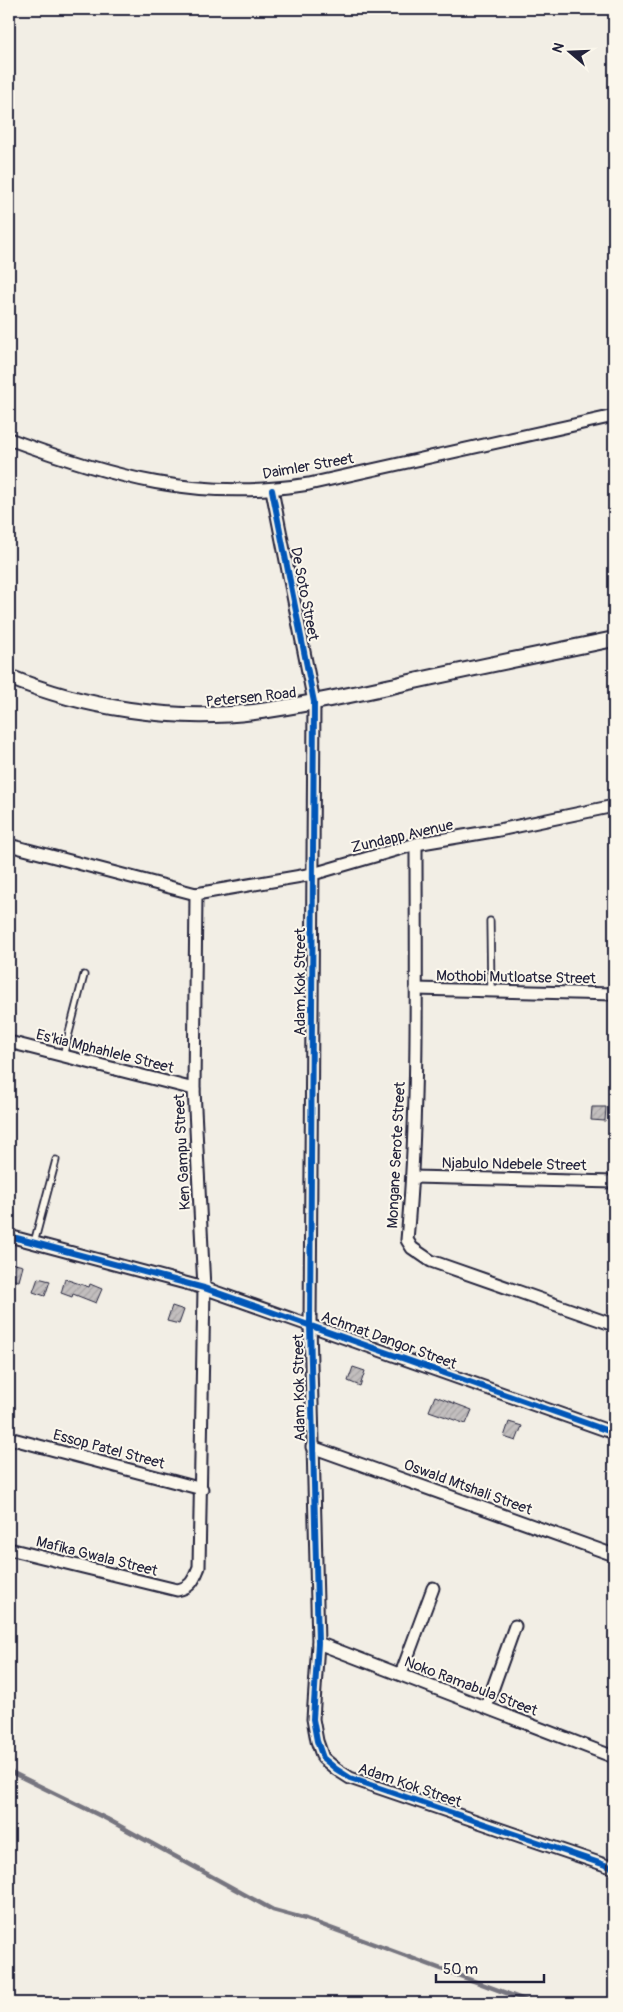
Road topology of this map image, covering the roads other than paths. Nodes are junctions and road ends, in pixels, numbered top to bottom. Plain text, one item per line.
1 (614, 416) edge
2 (9, 439) edge
3 (272, 490) junction
4 (614, 639) edge
5 (9, 677) edge
6 (314, 702) junction
7 (614, 806) edge
8 (416, 844) junction
9 (9, 845) edge
10 (313, 874) junction
11 (196, 894) junction
12 (490, 921) dead end
13 (84, 975) dead end
14 (416, 989) junction
15 (490, 991) junction
16 (614, 994) edge
17 (9, 1042) edge
18 (63, 1056) junction
19 (194, 1089) junction
20 (56, 1160) dead end
21 (413, 1177) junction
22 (614, 1182) edge
23 (9, 1236) edge
24 (34, 1243) junction
25 (204, 1288) junction
26 (310, 1324) junction
27 (614, 1324) edge
28 (614, 1433) edge
29 (9, 1438) edge
30 (312, 1447) junction
31 (202, 1489) junction
32 (9, 1549) edge
33 (614, 1555) edge
34 (433, 1588) dead end
35 (177, 1590) joint
36 (514, 1626) dead end
37 (318, 1642) junction
38 (401, 1674) junction
39 (486, 1707) junction
40 (614, 1757) edge
41 (614, 1868) edge

1 - 3 street, Daimler Street
2 - 3 street, Daimler Street
3 - 6 street, De Soto Street
4 - 6 street, Petersen Road
5 - 6 street, Petersen Road
6 - 10 street, Adam Kok Street
7 - 8 street, Zundapp Avenue
8 - 10 street, Zundapp Avenue
8 - 14 street, Mongane Serote Street
9 - 11 street
10 - 11 street, Zundapp Avenue
10 - 26 street, Adam Kok Street
11 - 19 street, Ken Gampu Street
12 - 15 lane
13 - 18 lane
14 - 15 street, Mothobi Mutloatse Street
14 - 21 street, Mongane Serote Street
15 - 16 street, Mothobi Mutloatse Street
17 - 18 street, Es'kia Mphahlele Street
18 - 19 street, Es'kia Mphahlele Street
19 - 25 street, Ken Gampu Street
20 - 24 lane
21 - 22 street, Njabulo Ndebele Street
21 - 27 street, Mongane Serote Street
23 - 24 street, Achmat Dangor Street
24 - 25 street, Achmat Dangor Street
25 - 26 street, Achmat Dangor Street
25 - 31 street, Ken Gampu Street
26 - 28 street, Achmat Dangor Street
26 - 30 street, Adam Kok Street
29 - 31 street, Essop Patel Street
30 - 33 street, Oswald Mtshali Street
30 - 37 street, Adam Kok Street
31 - 35 street, Ken Gampu Street
32 - 35 street, Mafika Gwala Street
34 - 38 street
36 - 39 street
37 - 38 street, Noko Ramabula Street
37 - 41 street, Adam Kok Street
38 - 39 street, Noko Ramabula Street
39 - 40 street, Noko Ramabula Street

